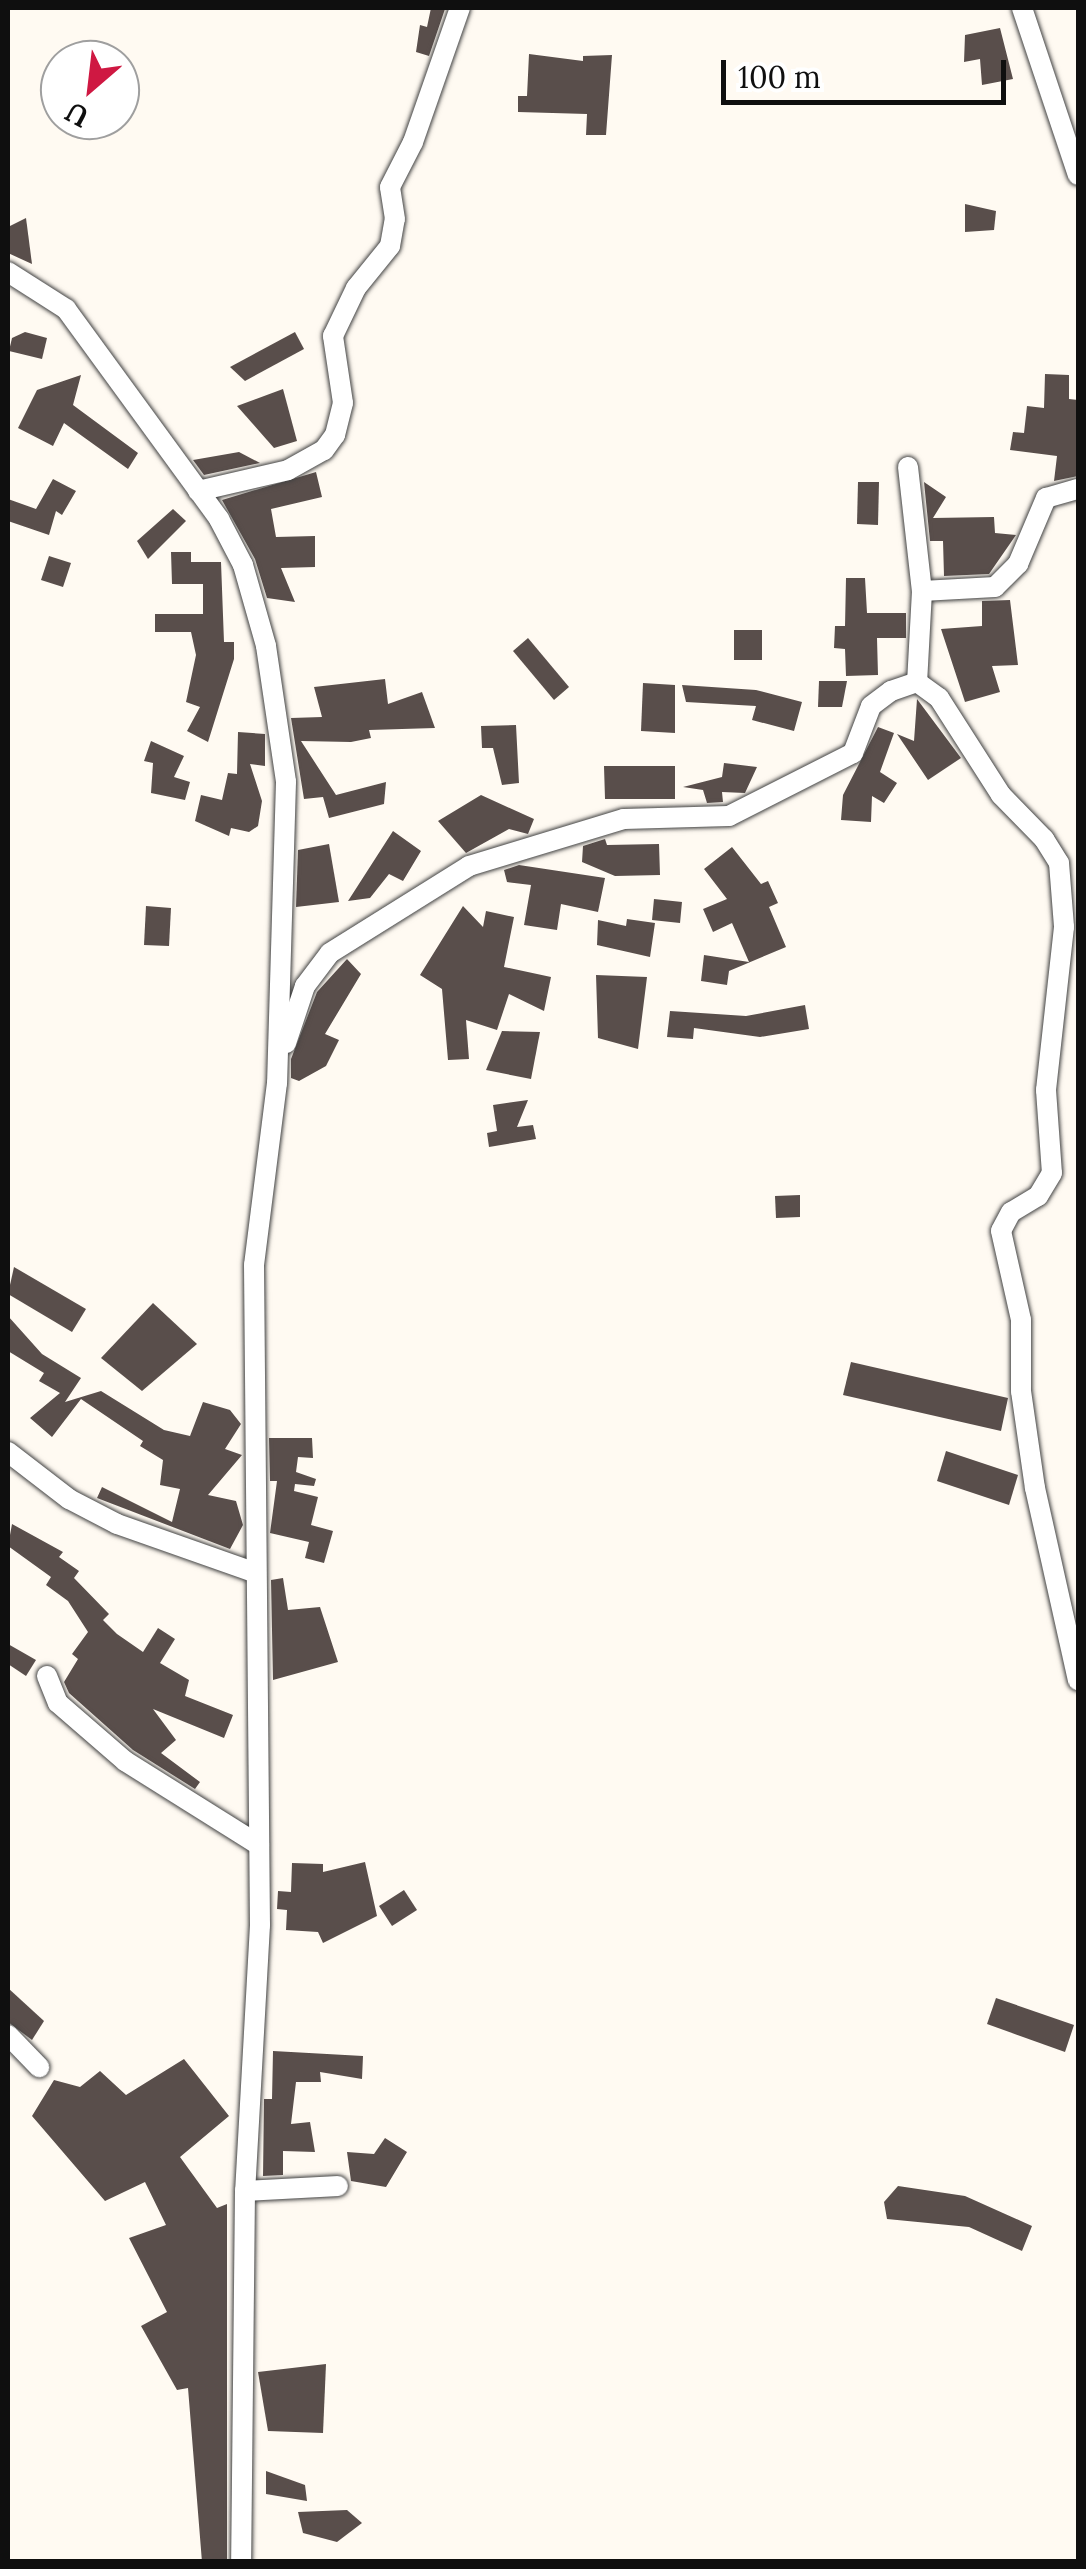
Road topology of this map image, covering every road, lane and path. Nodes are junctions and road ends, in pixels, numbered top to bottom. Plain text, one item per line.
1 (460, 8) edge
2 (1022, 8) edge
3 (1078, 175) edge
4 (8, 272) edge
5 (908, 467) dead end
6 (198, 490) junction
7 (1078, 490) edge
8 (922, 592) junction
9 (917, 682) junction
10 (277, 1084) junction
11 (8, 1452) edge
12 (256, 1573) junction
13 (46, 1676) dead end
14 (1078, 1680) edge
15 (259, 1845) junction
16 (8, 2035) edge
17 (39, 2067) dead end
18 (338, 2186) dead end
19 (245, 2190) junction
20 (241, 2562) edge

1 - 6 street
2 - 3 street
4 - 6 street
5 - 8 street
6 - 10 street
7 - 8 street
8 - 9 street
9 - 10 street
9 - 14 street
10 - 12 street
11 - 12 street
12 - 15 street
13 - 15 street
15 - 19 street
16 - 17 street
18 - 19 street
19 - 20 street

